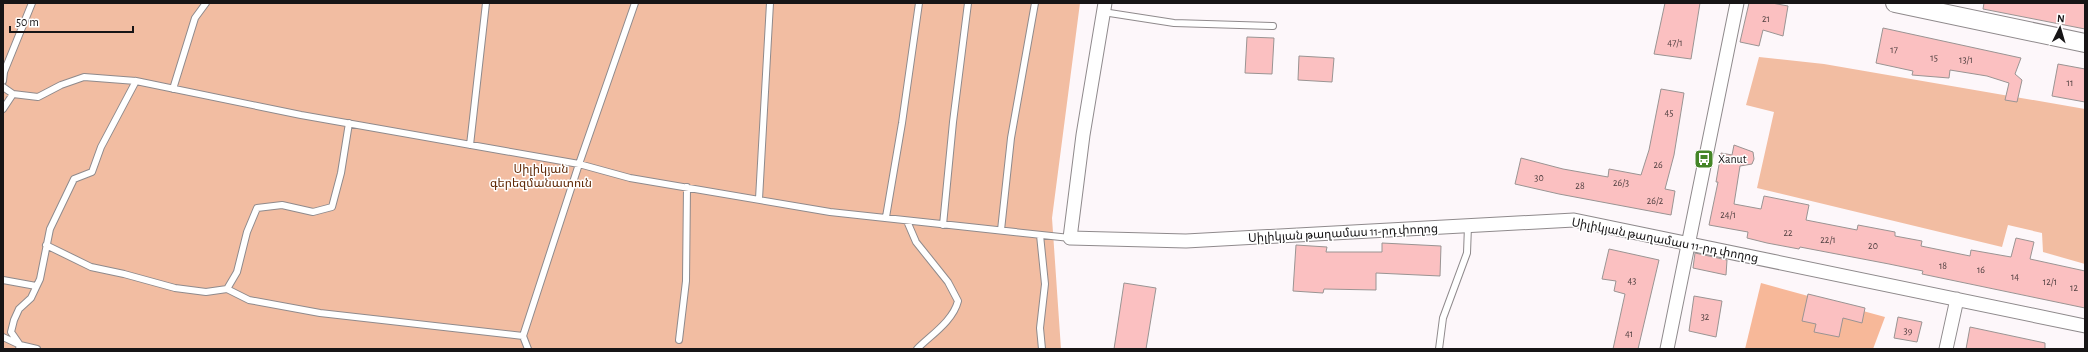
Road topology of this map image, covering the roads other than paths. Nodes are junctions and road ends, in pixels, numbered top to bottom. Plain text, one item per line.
1 (32, 3) edge
2 (206, 3) edge
3 (486, 3) edge
4 (635, 3) edge
5 (770, 3) edge
6 (919, 3) edge
7 (968, 3) edge
8 (1034, 3) edge
9 (1737, 3) edge
10 (1895, 3) edge
11 (1104, 7) edge
12 (1273, 26) dead end
13 (2085, 42) edge
14 (3, 81) edge
15 (136, 81) junction
16 (3, 87) edge
17 (173, 89) junction
18 (13, 94) junction
19 (3, 109) edge
20 (348, 123) junction
21 (470, 145) junction
22 (579, 164) junction
23 (687, 187) junction
24 (759, 199) junction
25 (886, 217) junction
26 (907, 221) junction
27 (942, 225) junction
28 (1468, 226) junction
29 (1001, 230) junction
30 (1040, 235) junction
31 (1070, 238) junction
32 (1688, 243) junction
33 (46, 245) junction
34 (3, 280) edge
35 (36, 286) junction
36 (227, 289) junction
37 (1957, 299) junction
38 (2085, 326) edge
39 (523, 336) junction
40 (3, 337) edge
41 (679, 340) dead end
42 (19, 347) edge
43 (37, 349) edge
44 (528, 349) edge
45 (917, 349) edge
46 (1042, 349) edge
47 (1439, 349) edge
48 (1667, 349) edge
49 (1946, 349) edge

1 - 14 lane
2 - 17 lane
3 - 21 lane
4 - 22 lane
5 - 24 lane
6 - 25 lane
7 - 27 lane
8 - 29 lane
9 - 32 street
10 - 13 main road
11 - 12 lane
11 - 31 street
15 - 17 lane
15 - 18 lane
15 - 33 lane
16 - 18 lane
17 - 20 lane
18 - 19 lane
20 - 21 lane
20 - 36 lane
21 - 22 lane
22 - 23 lane
22 - 39 lane
23 - 24 lane
23 - 41 lane
24 - 25 lane
25 - 26 lane
26 - 27 lane
26 - 45 lane
27 - 29 lane
28 - 31 street, Սիլիկյան թաղամաս 11-րդ փողոց
28 - 32 street, Սիլիկյան թաղամաս 11-րդ փողոց
28 - 47 lane
29 - 30 lane
30 - 31 lane
30 - 46 lane
32 - 37 street, Սիլիկյան թաղամաս 11-րդ փողոց
32 - 48 street
33 - 35 lane
33 - 36 lane
34 - 35 lane
35 - 42 lane
36 - 39 lane
37 - 38 street, Սիլիկյան թաղամաս 11-րդ փողոց
37 - 49 street
39 - 44 lane
40 - 42 lane
42 - 43 lane

